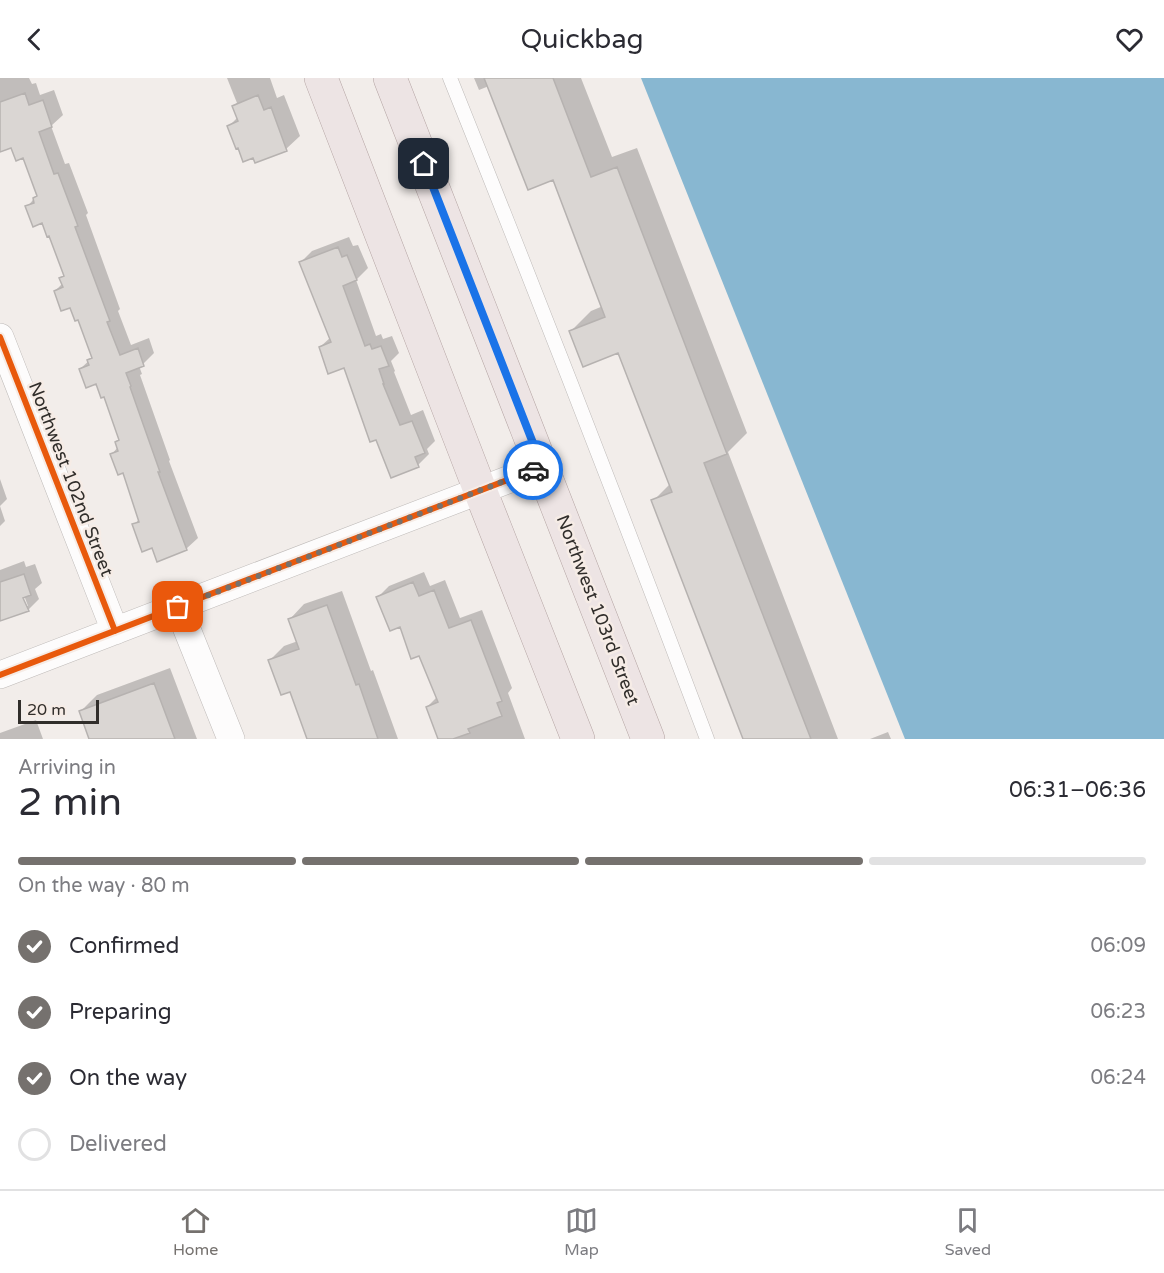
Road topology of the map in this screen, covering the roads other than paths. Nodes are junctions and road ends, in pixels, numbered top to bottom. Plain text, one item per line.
1 (321, 78) edge
2 (390, 78) edge
3 (450, 78) edge
4 (0, 337) edge
5 (542, 466) junction
6 (480, 490) junction
7 (178, 607) junction
8 (115, 631) junction
9 (0, 675) edge
10 (231, 739) edge
11 (578, 739) edge
12 (648, 739) edge
13 (707, 739) edge

1 - 6 main road
2 - 5 main road, Northwest 103rd Street
3 - 13 lane
4 - 8 street, Northwest 102nd Street
5 - 6 street
5 - 12 main road, Northwest 103rd Street
6 - 7 street
6 - 11 main road
7 - 8 street
7 - 10 street
8 - 9 street

